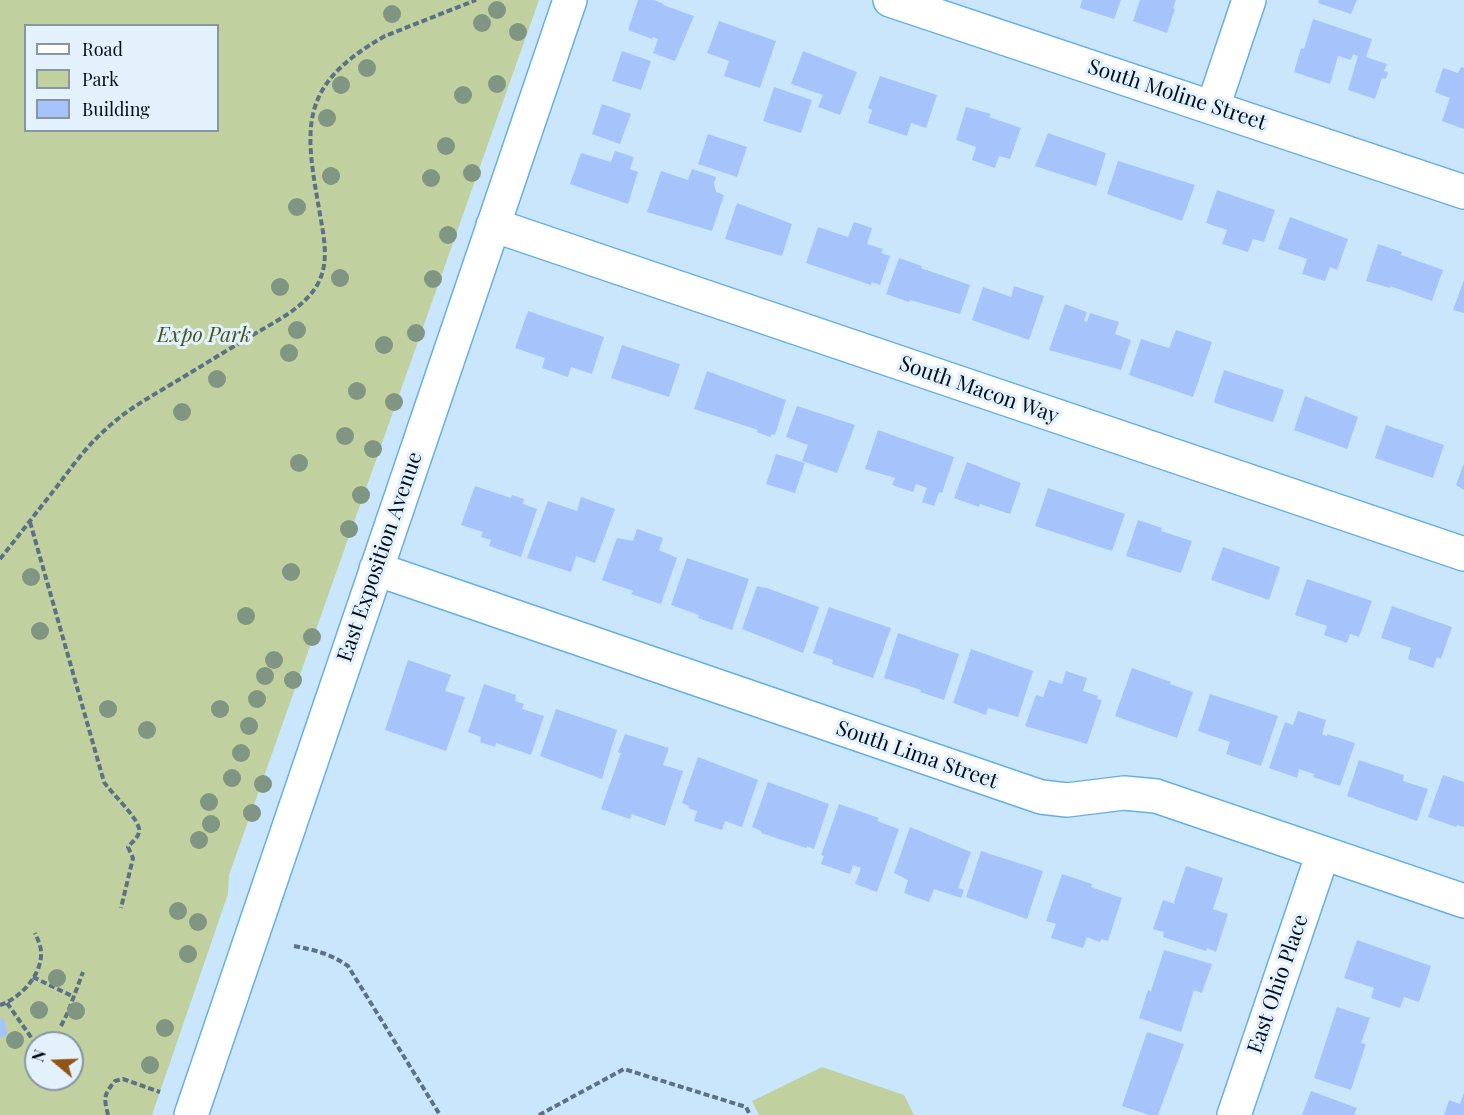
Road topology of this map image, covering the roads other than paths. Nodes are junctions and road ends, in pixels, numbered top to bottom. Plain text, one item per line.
1 (570, 0) edge
2 (890, 0) edge
3 (1249, 0) edge
4 (1213, 107) junction
5 (1464, 192) edge
6 (493, 225) junction
7 (1464, 554) edge
8 (376, 569) junction
9 (1323, 853) junction
10 (1464, 901) edge
11 (191, 1115) edge
12 (1234, 1115) edge

1 - 6 street, East Exposition Avenue
2 - 4 street, South Moline Street
3 - 4 street
4 - 5 street, South Moline Street
6 - 7 street, South Macon Way
6 - 8 street, East Exposition Avenue
8 - 9 street, South Lima Street
8 - 11 street, East Exposition Avenue
9 - 10 street, South Lima Street
9 - 12 street, East Ohio Place

